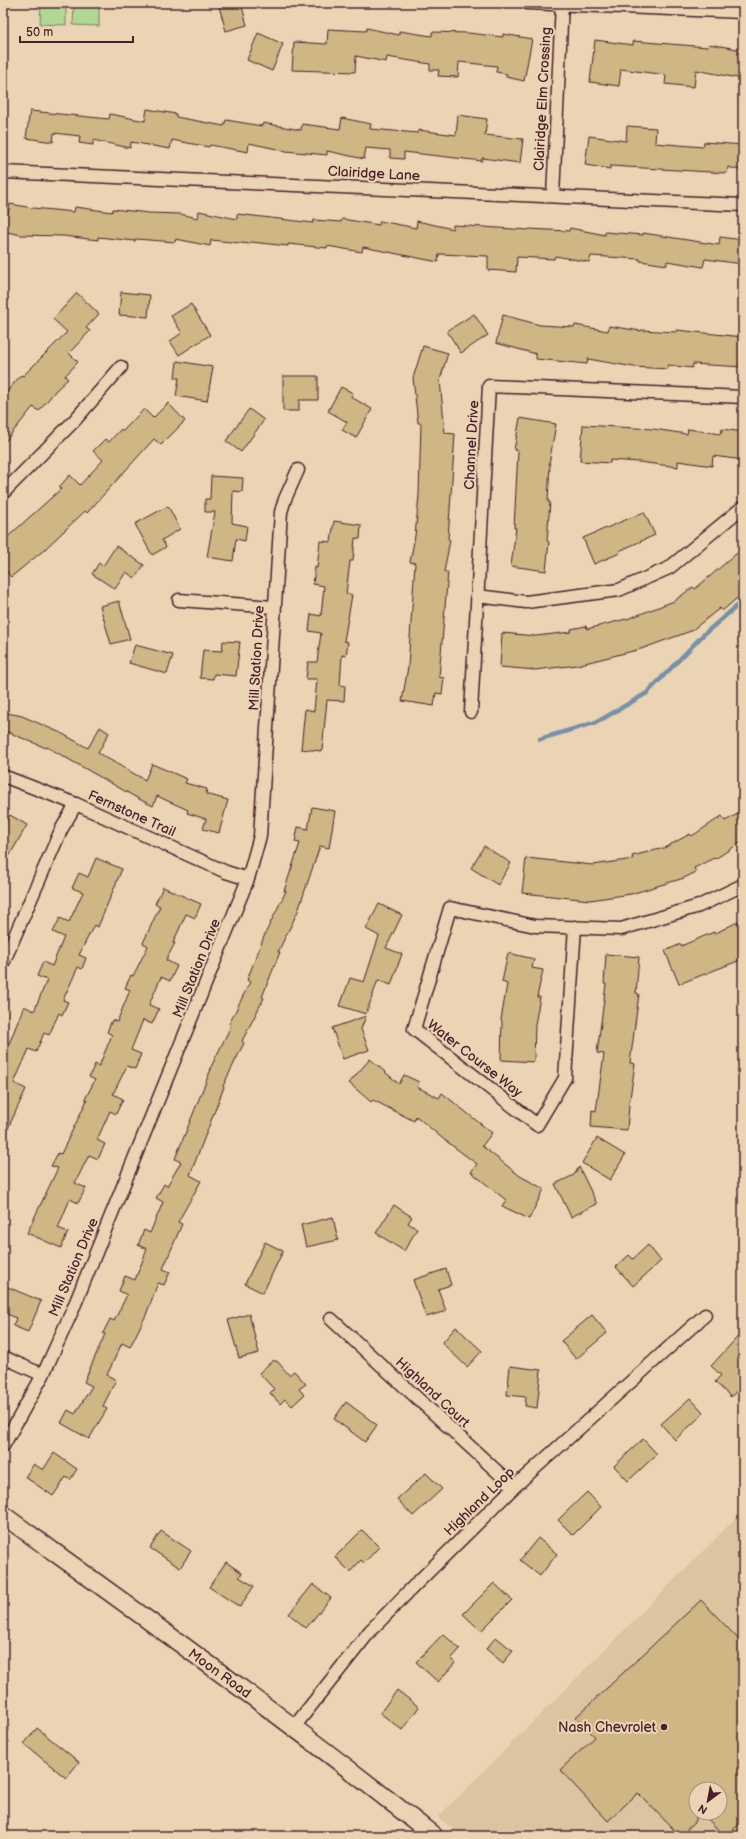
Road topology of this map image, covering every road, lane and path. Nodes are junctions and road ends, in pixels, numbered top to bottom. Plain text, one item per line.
1 (527, 3) edge
2 (562, 4) edge
3 (743, 12) edge
4 (3, 172) edge
5 (553, 196) junction
6 (743, 205) edge
7 (121, 367) dead end
8 (743, 397) edge
9 (298, 470) dead end
10 (3, 493) edge
11 (743, 507) edge
12 (477, 596) junction
13 (179, 600) dead end
14 (274, 607) junction
15 (471, 712) dead end
16 (3, 776) edge
17 (76, 804) junction
18 (248, 879) junction
19 (743, 885) edge
20 (575, 927) junction
21 (3, 962) edge
22 (705, 1315) dead end
23 (331, 1319) dead end
24 (3, 1357) edge
25 (43, 1375) junction
26 (3, 1446) edge
27 (514, 1487) junction
28 (3, 1515) edge
29 (294, 1728) junction
30 (434, 1836) edge

1 - 2 street
2 - 3 street
2 - 5 street, Clairidge Elm Crossing
4 - 5 street, Clairidge Lane
5 - 6 street, Clairidge Lane
7 - 10 street
8 - 12 street, Channel Drive
9 - 14 street, Mill Station Drive
11 - 12 street
12 - 15 street, Channel Drive
13 - 14 street
14 - 18 street, Mill Station Drive
16 - 17 street, Fernstone Trail
17 - 18 street, Fernstone Trail
17 - 21 street
18 - 25 street, Mill Station Drive
19 - 20 street, Water Course Way
20 - 20 street, Water Course Way
22 - 27 street, Highland Loop
23 - 27 street, Highland Court
24 - 25 street
25 - 26 street, Mill Station Drive
27 - 29 street, Highland Loop
28 - 29 street, Moon Road
29 - 30 street, Moon Road

